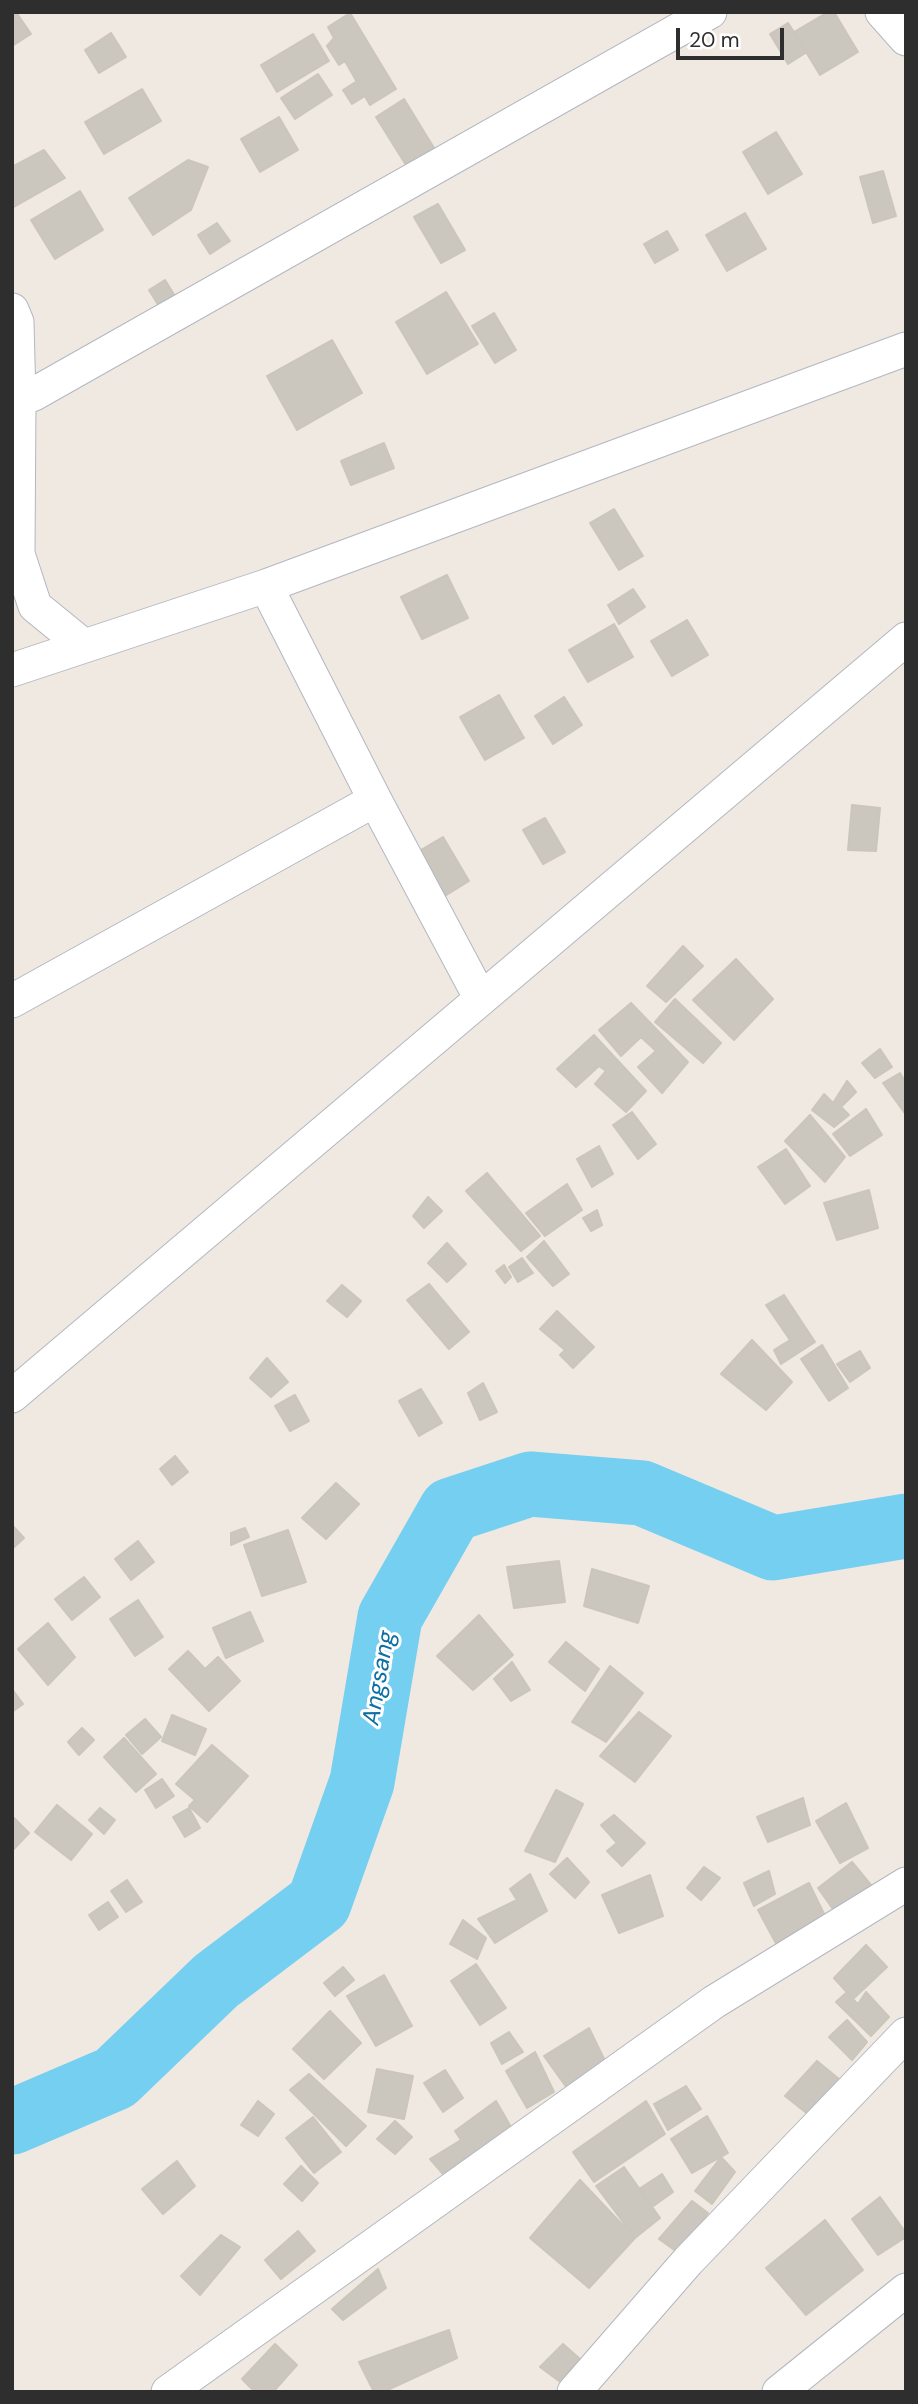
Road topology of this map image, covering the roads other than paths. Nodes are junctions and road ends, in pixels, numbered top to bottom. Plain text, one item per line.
1 (710, 12) edge
2 (882, 12) edge
3 (906, 39) edge
4 (12, 310) edge
5 (906, 349) edge
6 (19, 400) junction
7 (266, 586) junction
8 (906, 639) edge
9 (84, 646) junction
10 (12, 670) edge
11 (375, 800) junction
12 (481, 999) junction
13 (12, 1000) edge
14 (12, 1396) edge
15 (906, 1884) edge
16 (906, 2034) edge
17 (906, 2290) edge
18 (168, 2392) edge
19 (574, 2392) edge
20 (779, 2392) edge

1 - 6 street
2 - 3 street
4 - 6 street
5 - 7 street
6 - 9 street
7 - 9 street
7 - 11 street
8 - 12 street
9 - 10 street
11 - 12 street
11 - 13 street
12 - 14 street
15 - 18 street
16 - 19 street
17 - 20 street

